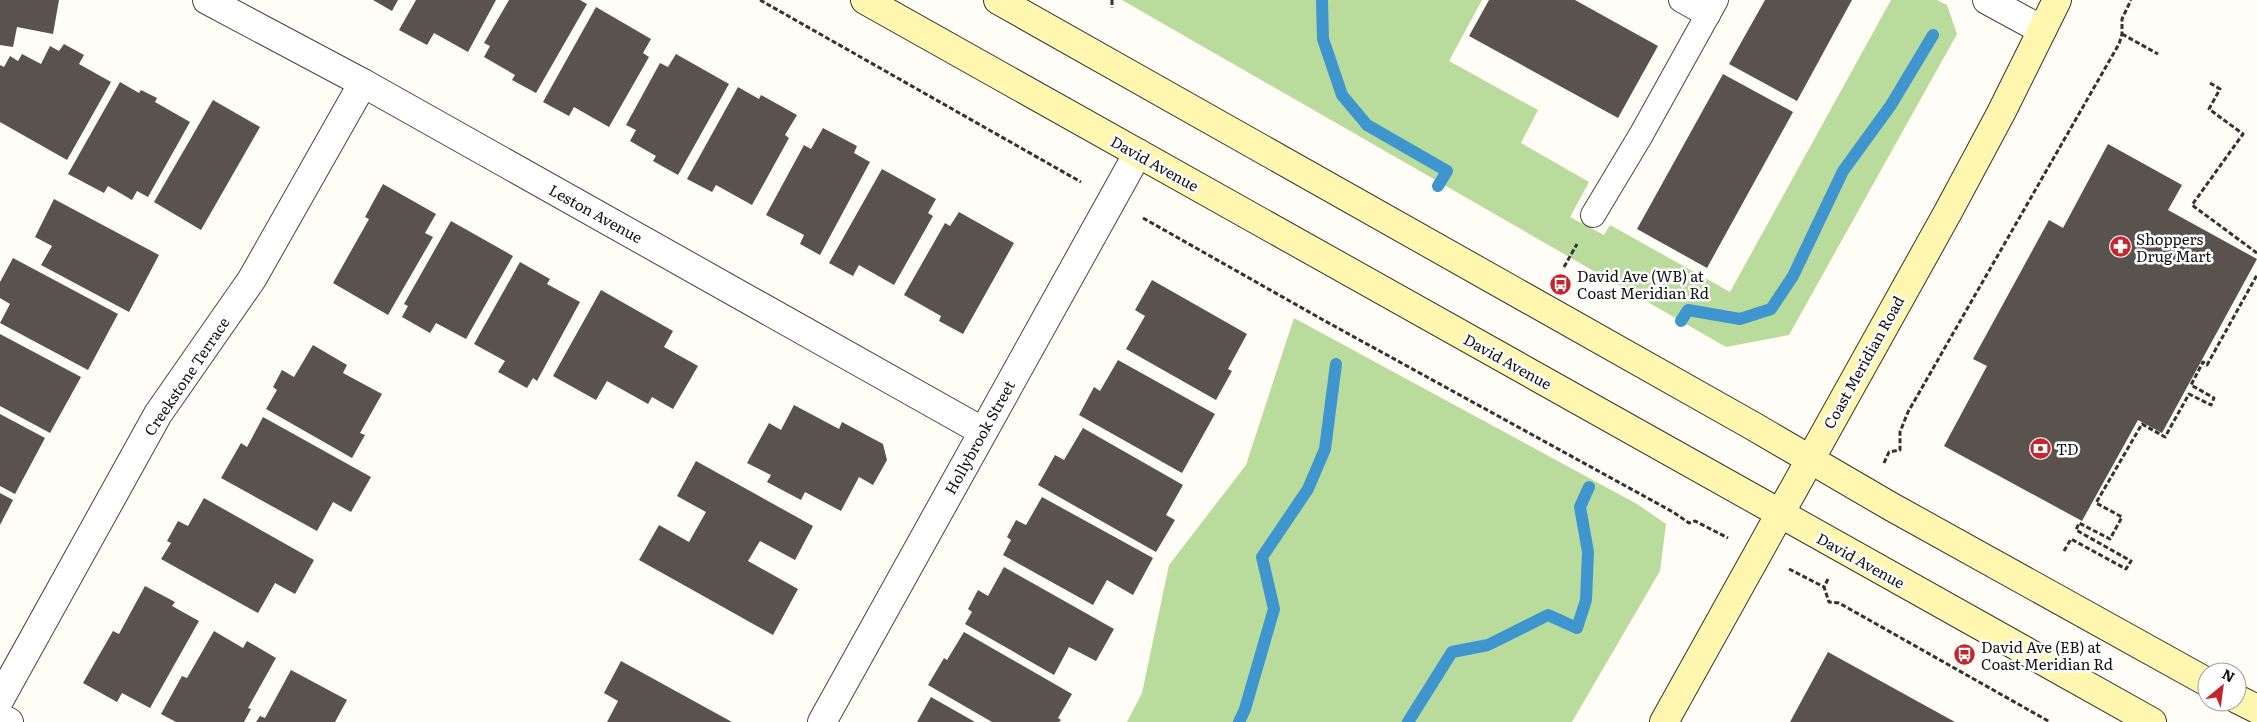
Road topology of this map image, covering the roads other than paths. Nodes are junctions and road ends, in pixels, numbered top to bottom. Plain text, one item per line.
1 (207, 0) edge
2 (865, 0) edge
3 (998, 0) edge
4 (1681, 0) edge
5 (1987, 0) edge
6 (2057, 0) edge
7 (1712, 7) edge
8 (2042, 30) junction
9 (363, 83) junction
10 (1138, 154) junction
11 (1593, 215) dead end
12 (982, 431) junction
13 (1809, 459) junction
14 (1779, 514) junction
15 (2197, 676) edge
16 (0, 699) edge
17 (0, 717) edge
18 (9, 722) edge
19 (822, 722) edge
20 (1664, 722) edge
21 (2152, 722) edge

1 - 9 street, Leston Avenue
2 - 10 main road, David Avenue
3 - 13 main road
4 - 7 lane
5 - 8 street
6 - 8 main road, Coast Meridian Road
7 - 11 lane
8 - 13 main road, Coast Meridian Road
9 - 12 street, Leston Avenue
9 - 16 street, Creekstone Terrace
10 - 12 street, Hollybrook Street
10 - 14 main road, David Avenue
12 - 19 street, Hollybrook Street
13 - 14 main road, Coast Meridian Road
13 - 15 main road
14 - 20 main road, Coast Meridian Road
14 - 21 main road, David Avenue
17 - 18 street

